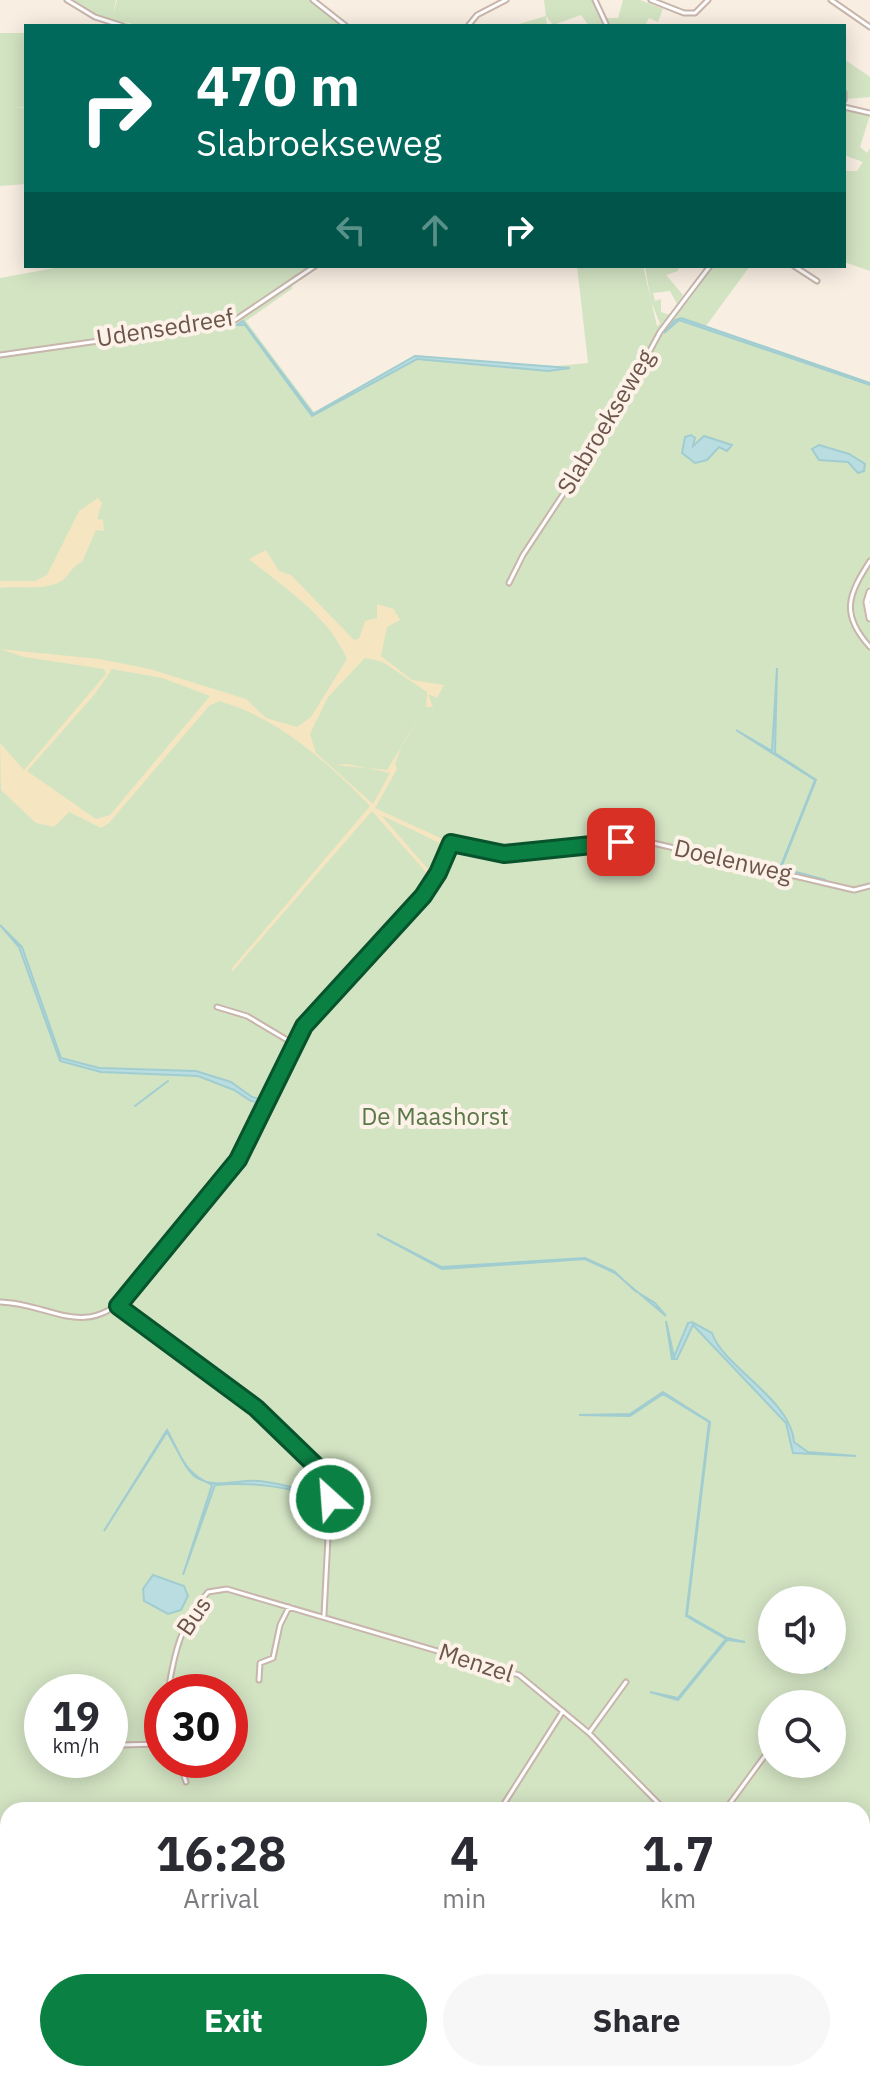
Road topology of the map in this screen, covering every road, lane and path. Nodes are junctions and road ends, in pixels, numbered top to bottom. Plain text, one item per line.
1 (67, 0) edge
2 (313, 0) edge
3 (506, 0) edge
4 (595, 0) edge
5 (651, 0) edge
6 (708, 0) edge
7 (831, 0) edge
8 (117, 24) edge
9 (343, 24) edge
10 (470, 24) edge
11 (606, 24) edge
12 (870, 27) edge
13 (846, 107) edge
14 (870, 113) edge
15 (312, 268) edge
16 (708, 268) edge
17 (797, 268) edge
18 (817, 281) dead end
19 (0, 355) edge
20 (870, 561) edge
21 (509, 583) dead end
22 (870, 592) edge
23 (870, 618) edge
24 (870, 647) edge
25 (870, 886) edge
26 (217, 1007) dead end
27 (294, 1044) junction
28 (0, 1302) edge
29 (118, 1306) junction
30 (214, 1589) joint
31 (289, 1607) junction
32 (324, 1617) junction
33 (171, 1674) edge
34 (259, 1680) dead end
35 (626, 1682) dead end
36 (563, 1711) junction
37 (589, 1733) junction
38 (758, 1765) edge
39 (185, 1778) edge
40 (186, 1782) dead end
41 (505, 1802) edge
42 (657, 1802) edge
43 (731, 1802) edge

1 - 8 street
2 - 9 street
3 - 10 street
4 - 11 street
5 - 6 street
7 - 12 street
13 - 14 street
15 - 19 street, Udensedreef
16 - 21 street, Slabroekseweg
17 - 18 street
20 - 24 street
22 - 23 street
25 - 27 street, Doelenweg
26 - 27 street
27 - 29 street
28 - 29 street
29 - 32 street
30 - 31 street, Menzel
30 - 33 street, Bus
31 - 32 street, Menzel
31 - 34 street
32 - 36 street, Menzel
35 - 37 street
36 - 37 street, Menzel
36 - 41 street
37 - 42 street, Menzel
38 - 43 street
39 - 40 street

